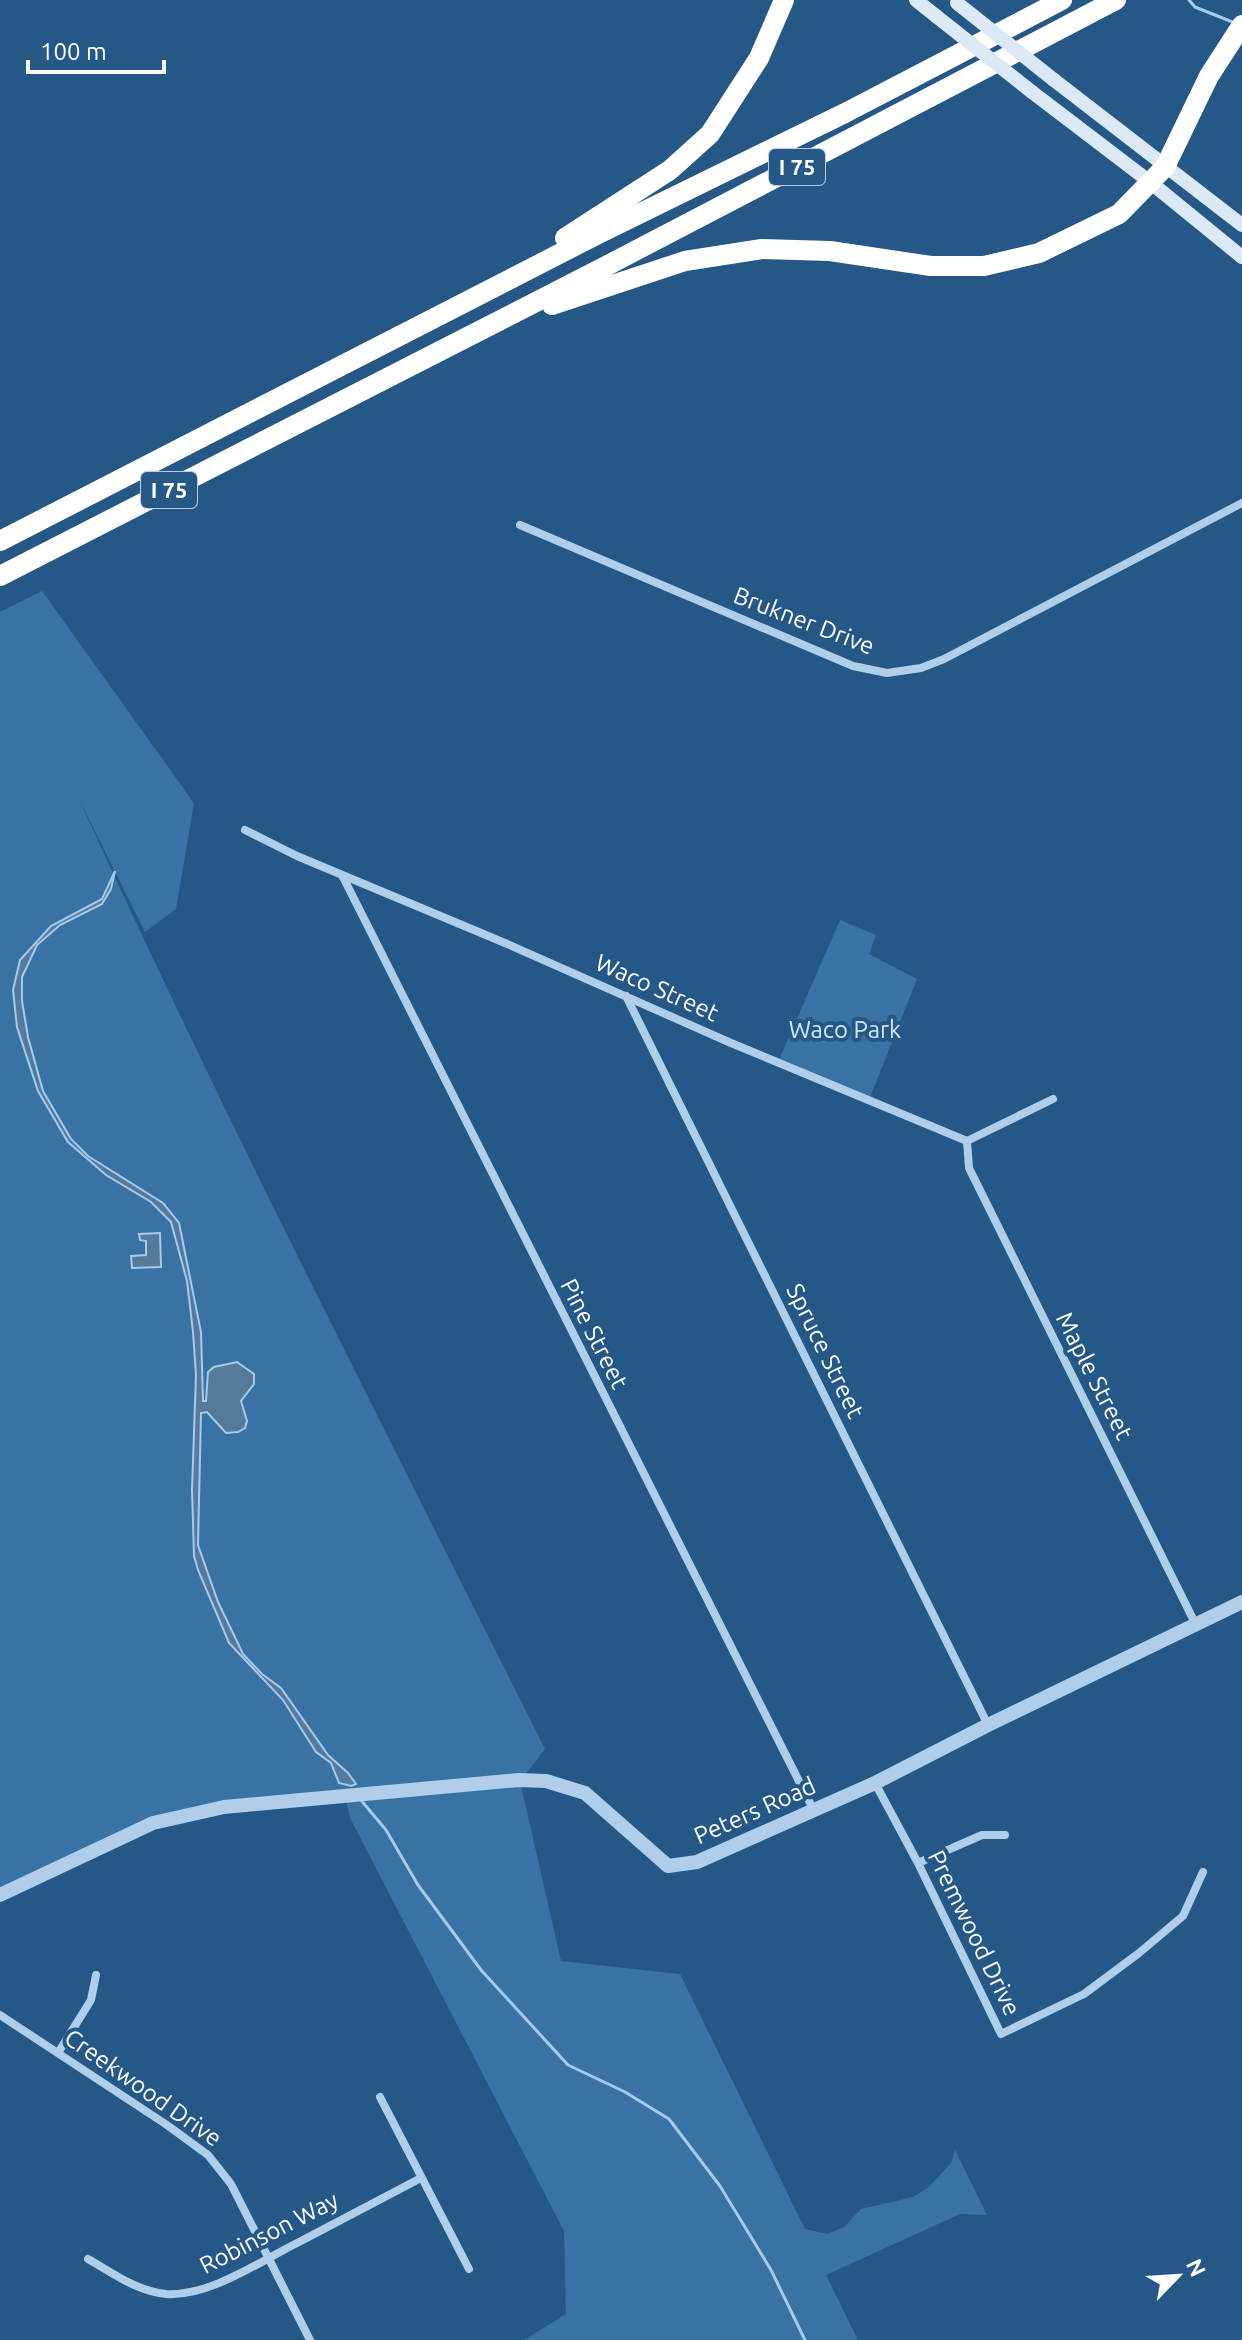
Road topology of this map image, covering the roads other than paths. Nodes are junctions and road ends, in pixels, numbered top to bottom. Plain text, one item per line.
1 (784, 0) edge
2 (916, 0) edge
3 (1062, 0) edge
4 (1116, 0) edge
5 (955, 1) edge
6 (1236, 33) edge
7 (1165, 167) junction
8 (1150, 182) junction
9 (1242, 225) edge
10 (1242, 257) edge
11 (462, 304) junction
12 (476, 333) junction
13 (1242, 503) edge
14 (520, 525) dead end
15 (0, 541) edge
16 (0, 576) edge
17 (245, 830) dead end
18 (342, 875) junction
19 (626, 996) junction
20 (1053, 1099) dead end
21 (967, 1141) junction
22 (1242, 1602) edge
23 (1196, 1625) junction
24 (988, 1725) junction
25 (875, 1783) junction
26 (813, 1809) junction
27 (1005, 1835) dead end
28 (918, 1863) junction
29 (1203, 1872) dead end
30 (0, 1895) edge
31 (96, 1975) dead end
32 (0, 2015) edge
33 (58, 2053) junction
34 (380, 2097) dead end
35 (421, 2178) junction
36 (268, 2258) junction
37 (88, 2259) dead end
38 (469, 2269) dead end
39 (310, 2340) edge

1 - 11 highway
2 - 8 main road, bridge
3 - 11 highway, I 75
4 - 12 highway, I 75
5 - 7 main road, bridge
6 - 7 highway
7 - 8 highway
7 - 9 main road
8 - 10 main road
8 - 12 highway
11 - 15 highway, I 75
12 - 16 highway, I 75
13 - 14 street, Brukner Drive
17 - 18 street, Waco Street
18 - 19 street, Waco Street
18 - 26 street, Pine Street
19 - 21 street, Waco Street
19 - 24 street, Spruce Street
20 - 21 street
21 - 23 street, Maple Street
22 - 23 street, Peters Road
23 - 24 street, Peters Road
24 - 25 street, Peters Road
25 - 26 street, Peters Road
25 - 28 street, Premwood Drive
26 - 30 street, Peters Road
27 - 28 street
28 - 29 street, Premwood Drive
31 - 33 street
32 - 33 street, Creekwood Drive
33 - 36 street, Creekwood Drive
34 - 35 street
35 - 36 street, Robinson Way
35 - 38 street
36 - 37 street, Robinson Way
36 - 39 street, Creekwood Drive

